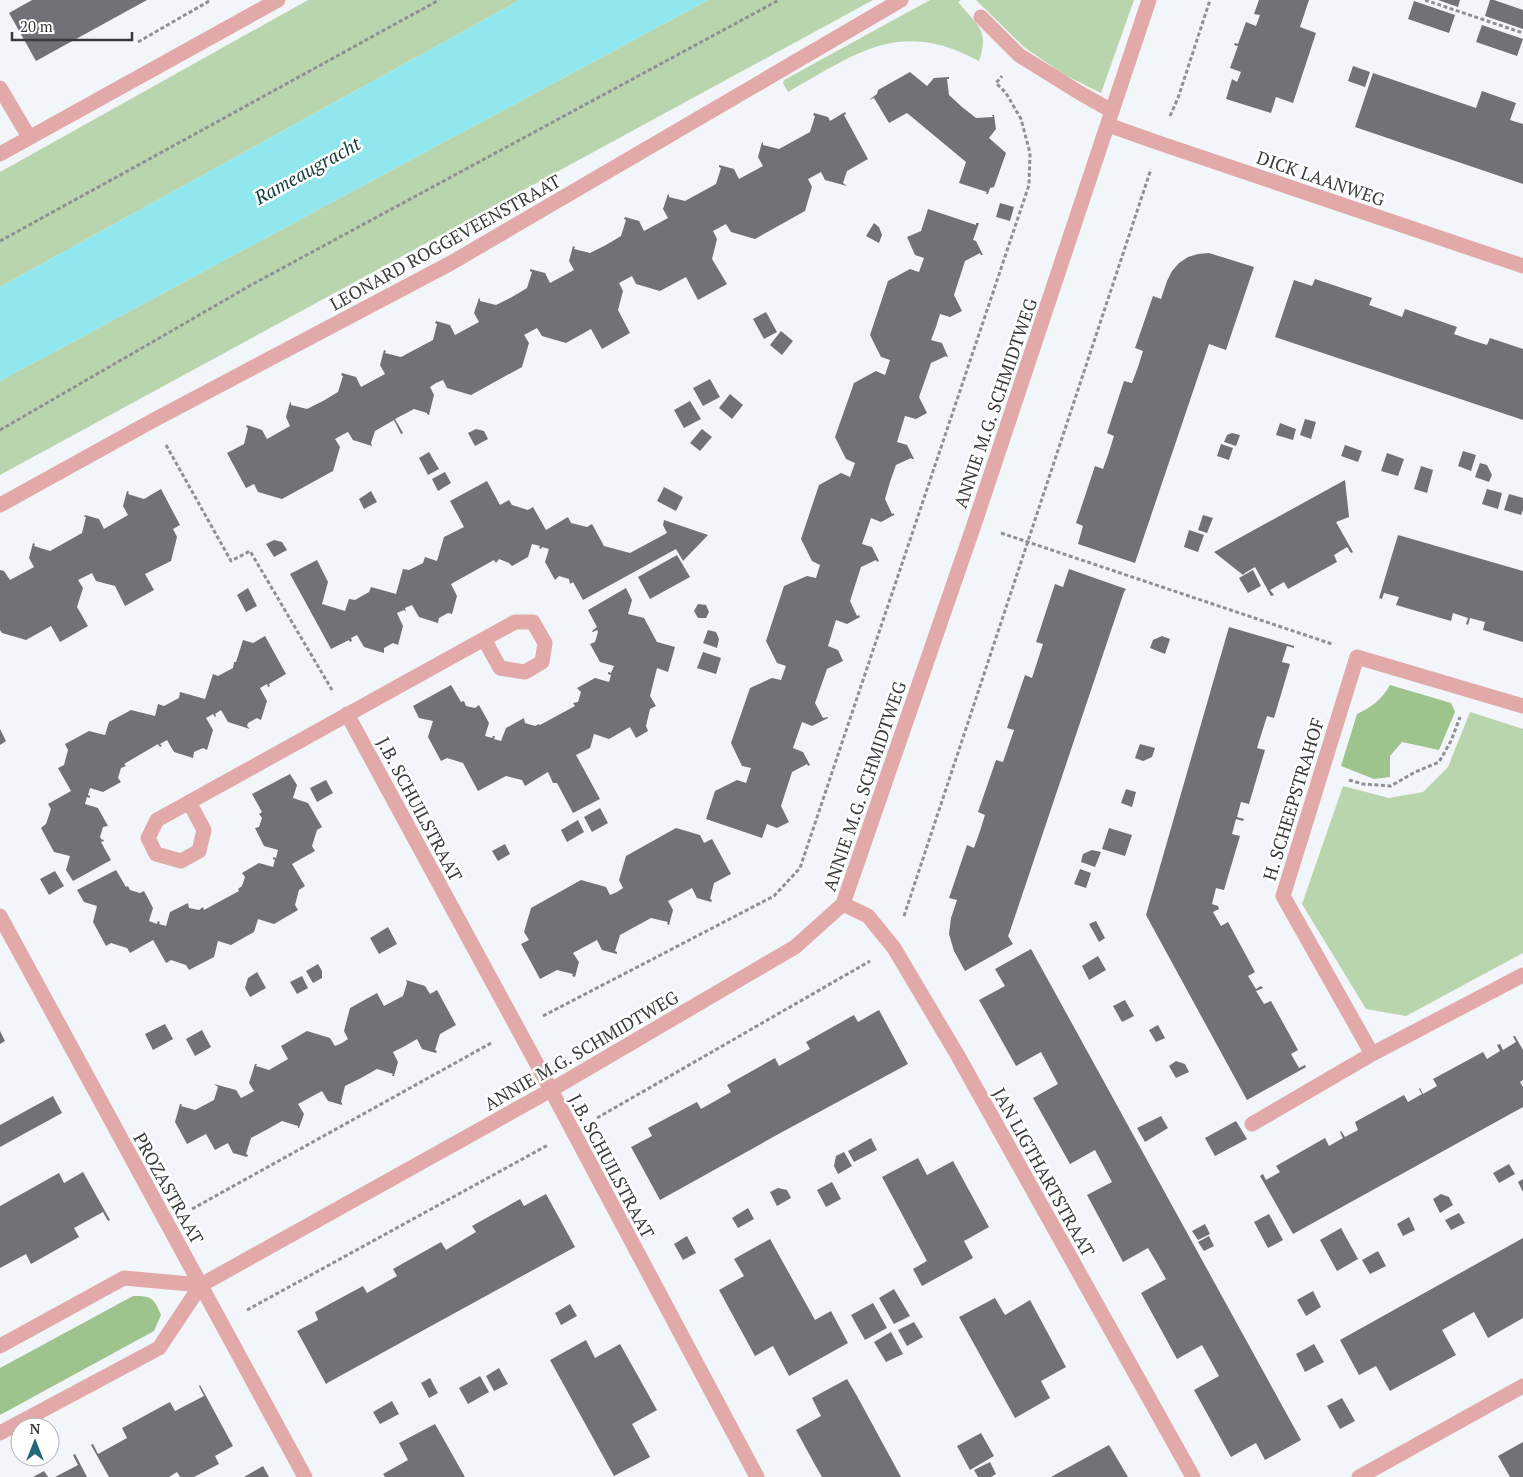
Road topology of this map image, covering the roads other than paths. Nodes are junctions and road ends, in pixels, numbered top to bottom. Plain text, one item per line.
1 (278, 0) edge
2 (901, 0) edge
3 (1149, 0) edge
4 (981, 17) dead end
5 (0, 88) edge
6 (1110, 118) junction
7 (29, 137) junction
8 (0, 154) edge
9 (1523, 266) edge
10 (0, 505) edge
11 (484, 639) dead end
12 (1523, 706) edge
13 (347, 714) junction
14 (189, 802) dead end
15 (843, 904) junction
16 (0, 916) edge
17 (1523, 975) edge
18 (1372, 1054) junction
19 (551, 1090) junction
20 (1252, 1124) dead end
21 (201, 1285) junction
22 (0, 1346) edge
23 (1523, 1386) edge
24 (0, 1433) edge
25 (305, 1477) edge
26 (758, 1477) edge
27 (1192, 1477) edge
28 (1359, 1477) edge

1 - 7 street
2 - 10 street, LEONARD ROGGEVEENSTRAAT
3 - 6 street, ANNIE M.G. SCHMIDTWEG
4 - 6 street
5 - 7 street
6 - 9 street, DICK LAANWEG
6 - 15 street, ANNIE M.G. SCHMIDTWEG
7 - 8 street
11 - 13 street
12 - 18 street, H. SCHEEPSTRAHOF
13 - 14 street
13 - 19 street, J.B. SCHUILSTRAAT
15 - 19 street, ANNIE M.G. SCHMIDTWEG
15 - 27 street, JAN LIGTHARTSTRAAT
16 - 21 street, PROZASTRAAT
17 - 18 street
18 - 20 street
19 - 21 street, ANNIE M.G. SCHMIDTWEG
19 - 26 street, J.B. SCHUILSTRAAT
21 - 22 street
21 - 24 street, ANNIE M.G. SCHMIDTWEG
21 - 25 street, PROZASTRAAT
23 - 28 street

